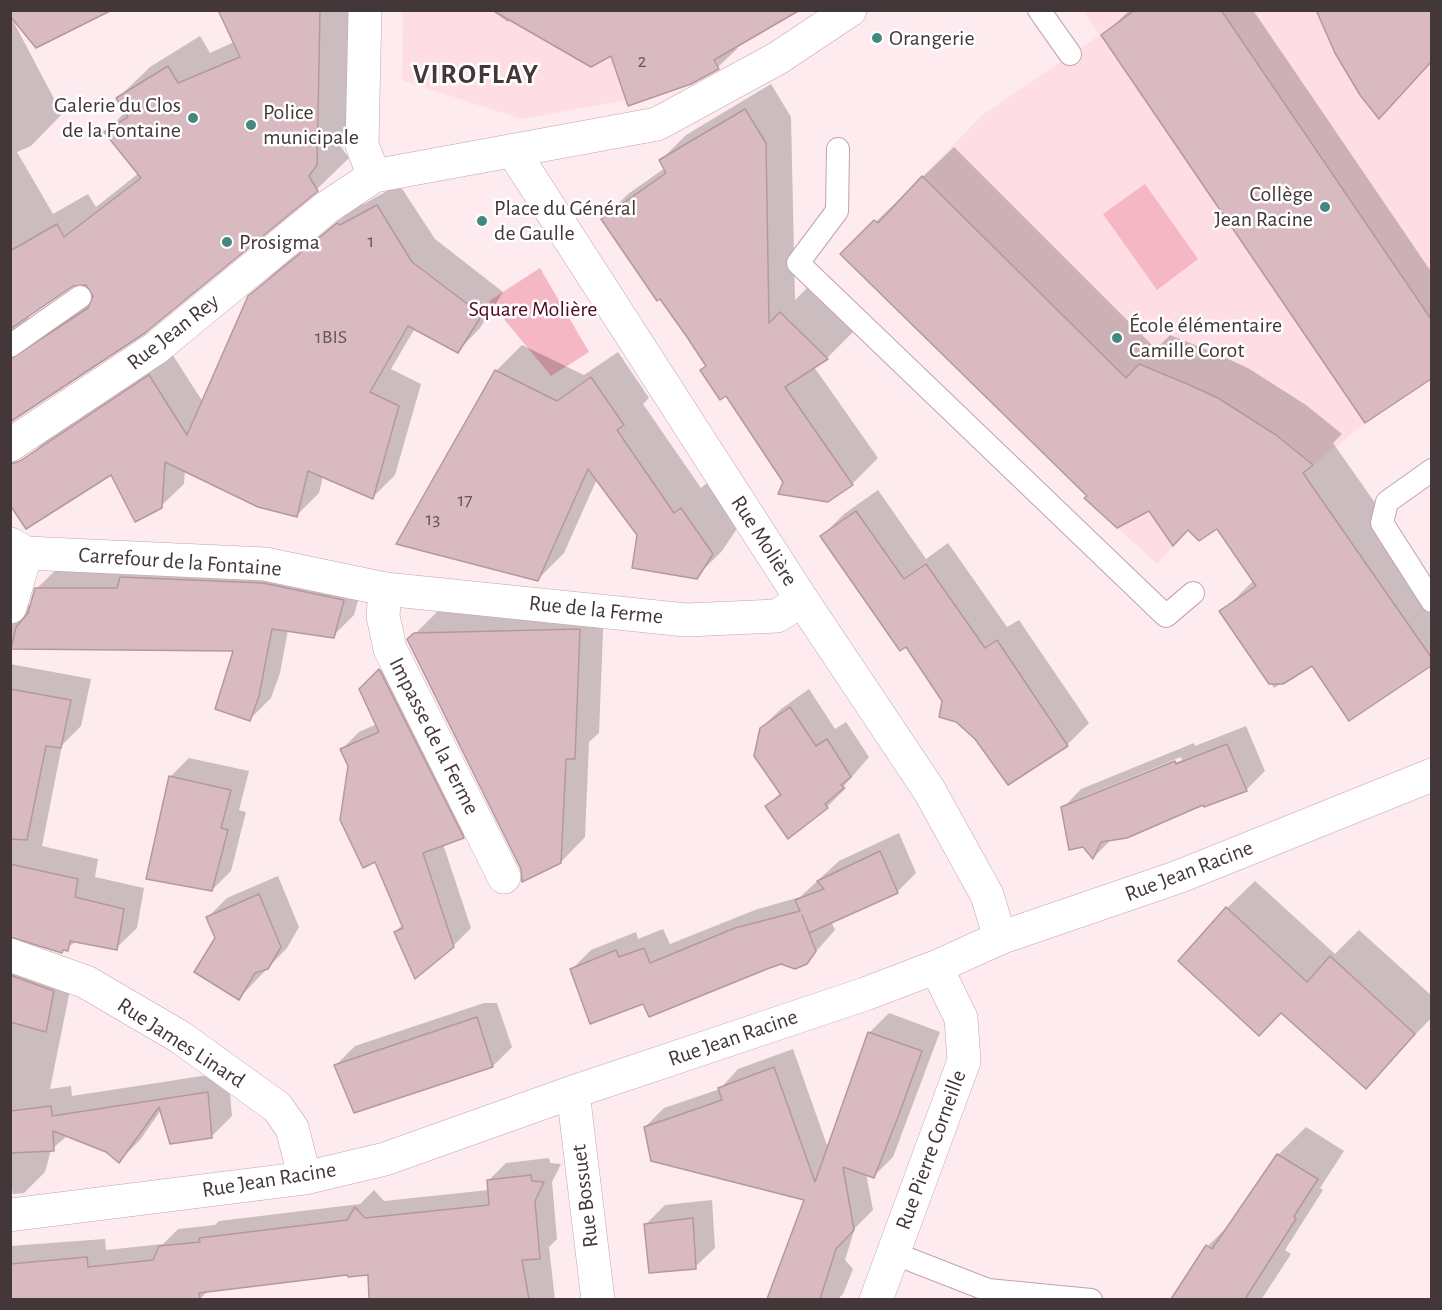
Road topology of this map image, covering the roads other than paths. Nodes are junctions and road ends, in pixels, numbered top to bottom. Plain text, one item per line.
1 (365, 10) edge
2 (850, 10) edge
3 (1039, 10) edge
4 (1070, 54) dead end
5 (838, 149) dead end
6 (513, 151) junction
7 (374, 176) junction
8 (80, 297) dead end
9 (10, 346) edge
10 (10, 445) edge
11 (1431, 470) edge
12 (18, 548) edge
13 (385, 589) junction
14 (1193, 593) dead end
15 (802, 600) junction
16 (1431, 601) edge
17 (10, 607) edge
18 (1431, 775) edge
19 (504, 877) dead end
20 (1000, 938) junction
21 (10, 955) edge
22 (936, 967) junction
23 (573, 1092) junction
24 (304, 1178) junction
25 (10, 1215) edge
26 (893, 1254) junction
27 (598, 1299) edge
28 (876, 1299) edge
29 (1091, 1299) edge

1 - 7 street
2 - 6 street
3 - 4 lane
5 - 14 lane
6 - 7 street
6 - 15 street, Rue Molière
7 - 10 street, Rue Jean Rey
8 - 9 lane
11 - 16 lane
12 - 13 street, Carrefour de la Fontaine
12 - 17 street
13 - 15 street, Rue de la Ferme
13 - 19 street, Impasse de la Ferme
15 - 20 street, Rue Molière
18 - 20 street, Rue Jean Racine
20 - 22 street, Rue Jean Racine
21 - 24 street, Rue James Linard
22 - 23 street, Rue Jean Racine
22 - 26 street, Rue Pierre Corneille
23 - 24 street, Rue Jean Racine
23 - 27 street, Rue Bossuet
24 - 25 street, Rue Jean Racine
26 - 28 street, Rue Pierre Corneille
26 - 29 lane

